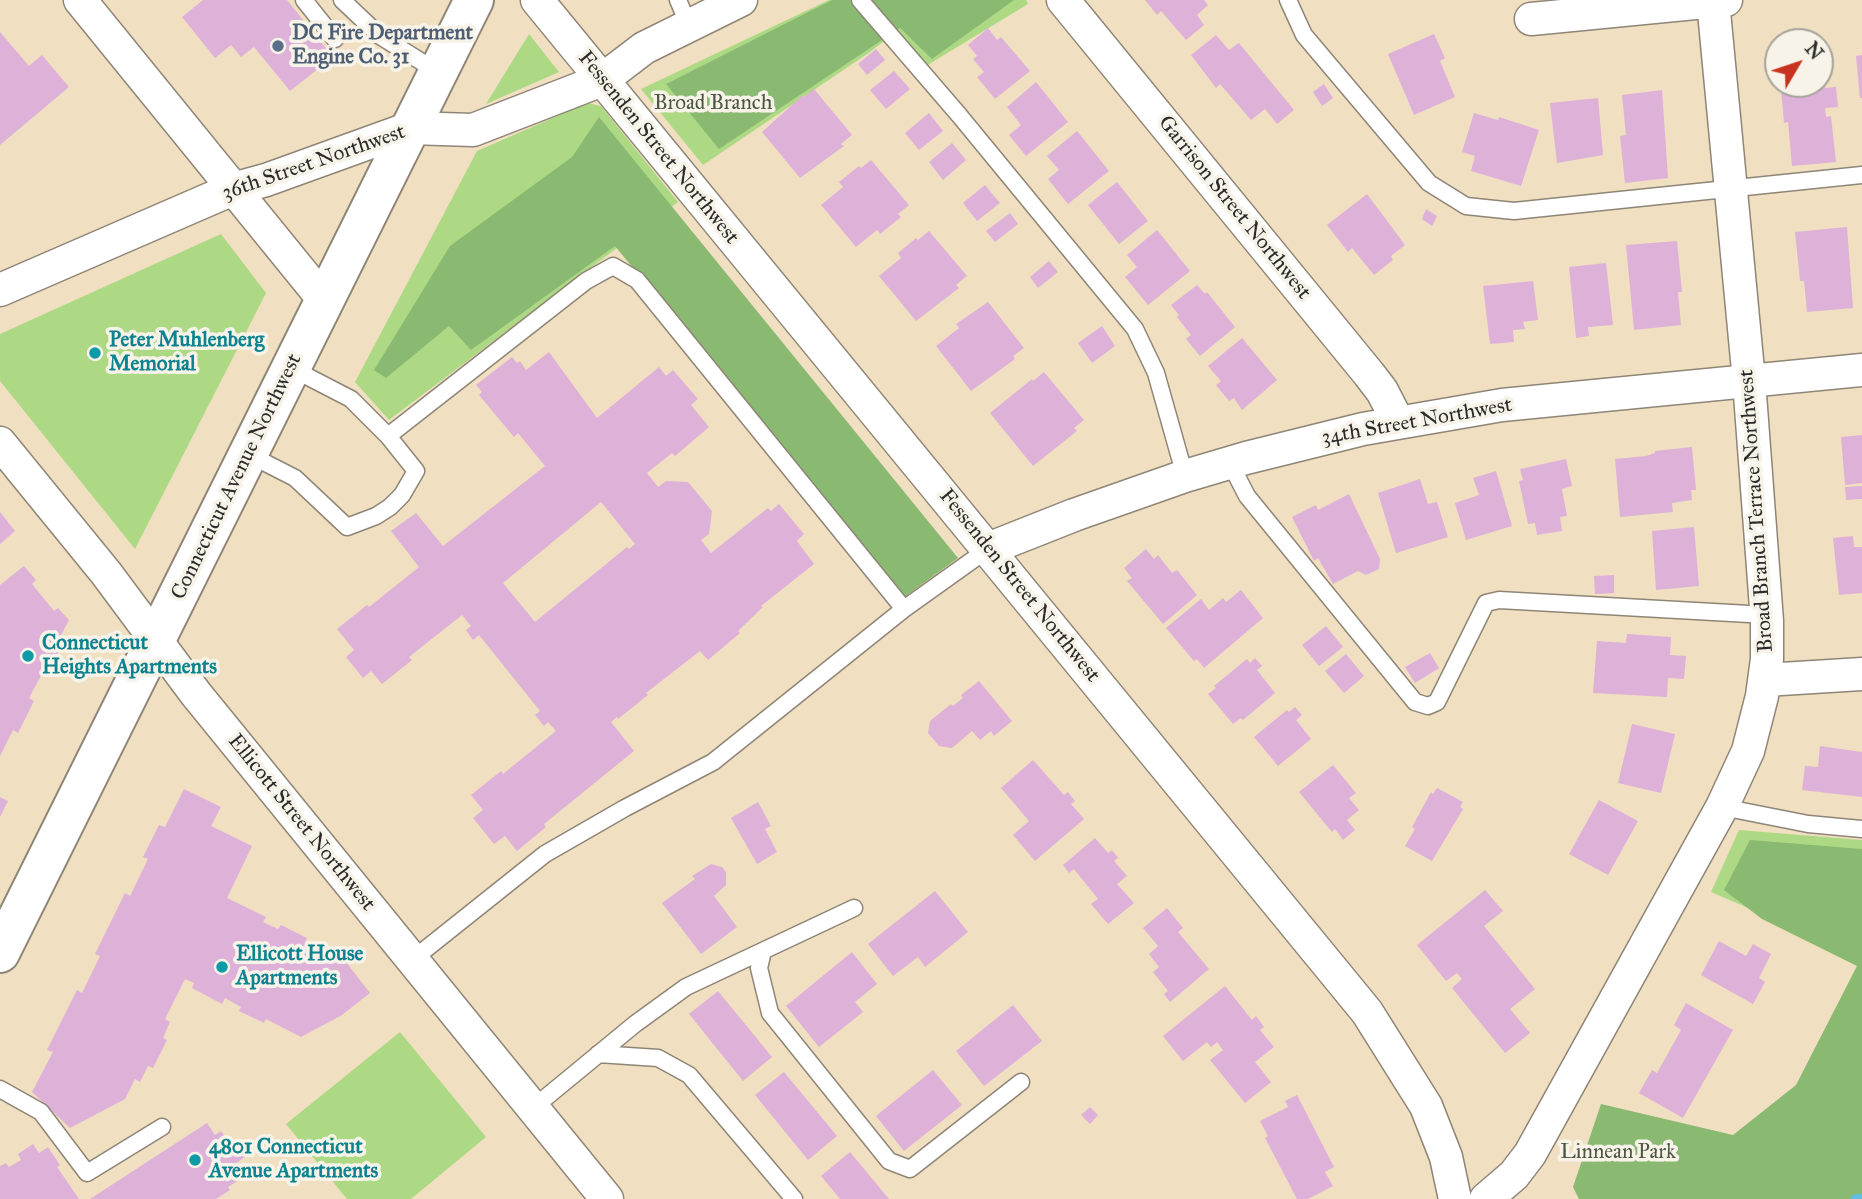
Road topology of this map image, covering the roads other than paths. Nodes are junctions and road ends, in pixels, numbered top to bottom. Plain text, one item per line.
1 (79, 0) edge
2 (304, 0) edge
3 (342, 0) edge
4 (537, 0) edge
5 (741, 0) edge
6 (860, 0) edge
7 (1063, 0) edge
8 (1288, 0) edge
9 (1720, 1) edge
10 (466, 3) edge
11 (361, 8) edge
12 (683, 13) edge
13 (1531, 19) dead end
14 (335, 39) dead end
15 (438, 72) junction
16 (602, 80) junction
17 (410, 128) junction
18 (1862, 175) edge
19 (233, 188) junction
20 (1731, 188) junction
21 (0, 290) edge
22 (324, 300) junction
23 (291, 368) junction
24 (1862, 370) edge
25 (1749, 381) junction
26 (1398, 422) junction
27 (388, 436) junction
28 (0, 443) edge
29 (248, 454) junction
30 (1230, 463) junction
31 (1185, 476) junction
32 (988, 550) junction
33 (904, 609) junction
34 (1767, 615) junction
35 (156, 640) junction
36 (1862, 674) edge
37 (1765, 680) junction
38 (1722, 807) junction
39 (1862, 829) edge
40 (853, 908) dead end
41 (763, 951) junction
42 (0, 953) edge
43 (412, 960) junction
44 (598, 1054) junction
45 (1021, 1082) dead end
46 (0, 1089) edge
47 (533, 1108) junction
48 (162, 1127) dead end
49 (607, 1199) edge
50 (794, 1199) edge
51 (1455, 1199) edge
52 (1486, 1199) edge

1 - 19 street
2 - 14 lane
3 - 11 lane
4 - 16 street, Fessenden Street Northwest
5 - 12 street, 36th Street Northwest
6 - 31 lane
7 - 26 street, Garrison Street Northwest
8 - 20 lane
9 - 13 street
9 - 20 street, Broad Branch Terrace Northwest
10 - 15 main road, Connecticut Avenue Northwest
11 - 15 lane
12 - 16 street, 36th Street Northwest
15 - 17 main road, Connecticut Avenue Northwest
16 - 17 street, 36th Street Northwest
16 - 32 street, Fessenden Street Northwest
17 - 19 street, 36th Street Northwest
17 - 22 main road, Connecticut Avenue Northwest
18 - 20 lane
19 - 21 street, 36th Street Northwest
19 - 22 street
20 - 25 street, Broad Branch Terrace Northwest
22 - 23 main road, Connecticut Avenue Northwest
23 - 27 lane
23 - 29 main road, Connecticut Avenue Northwest
24 - 25 street, 34th Street Northwest
25 - 26 street, 34th Street Northwest
25 - 34 street, Broad Branch Terrace Northwest
26 - 30 street, 34th Street Northwest
27 - 29 lane
27 - 33 lane
28 - 35 street, Ellicott Street Northwest
29 - 35 main road, Connecticut Avenue Northwest
30 - 31 street, 34th Street Northwest
30 - 34 lane
31 - 32 street, 34th Street Northwest
32 - 33 lane
32 - 51 street, Fessenden Street Northwest
33 - 43 lane
34 - 37 street, Broad Branch Terrace Northwest
35 - 42 main road, Connecticut Avenue Northwest
35 - 43 street, Ellicott Street Northwest
36 - 37 street
37 - 38 street, Broad Branch Terrace Northwest
38 - 39 lane
38 - 52 street, Broad Branch Terrace Northwest
40 - 41 lane
41 - 44 lane
41 - 45 lane
43 - 47 street, Ellicott Street Northwest
44 - 47 lane
44 - 50 lane
46 - 48 lane
47 - 49 street, Ellicott Street Northwest

